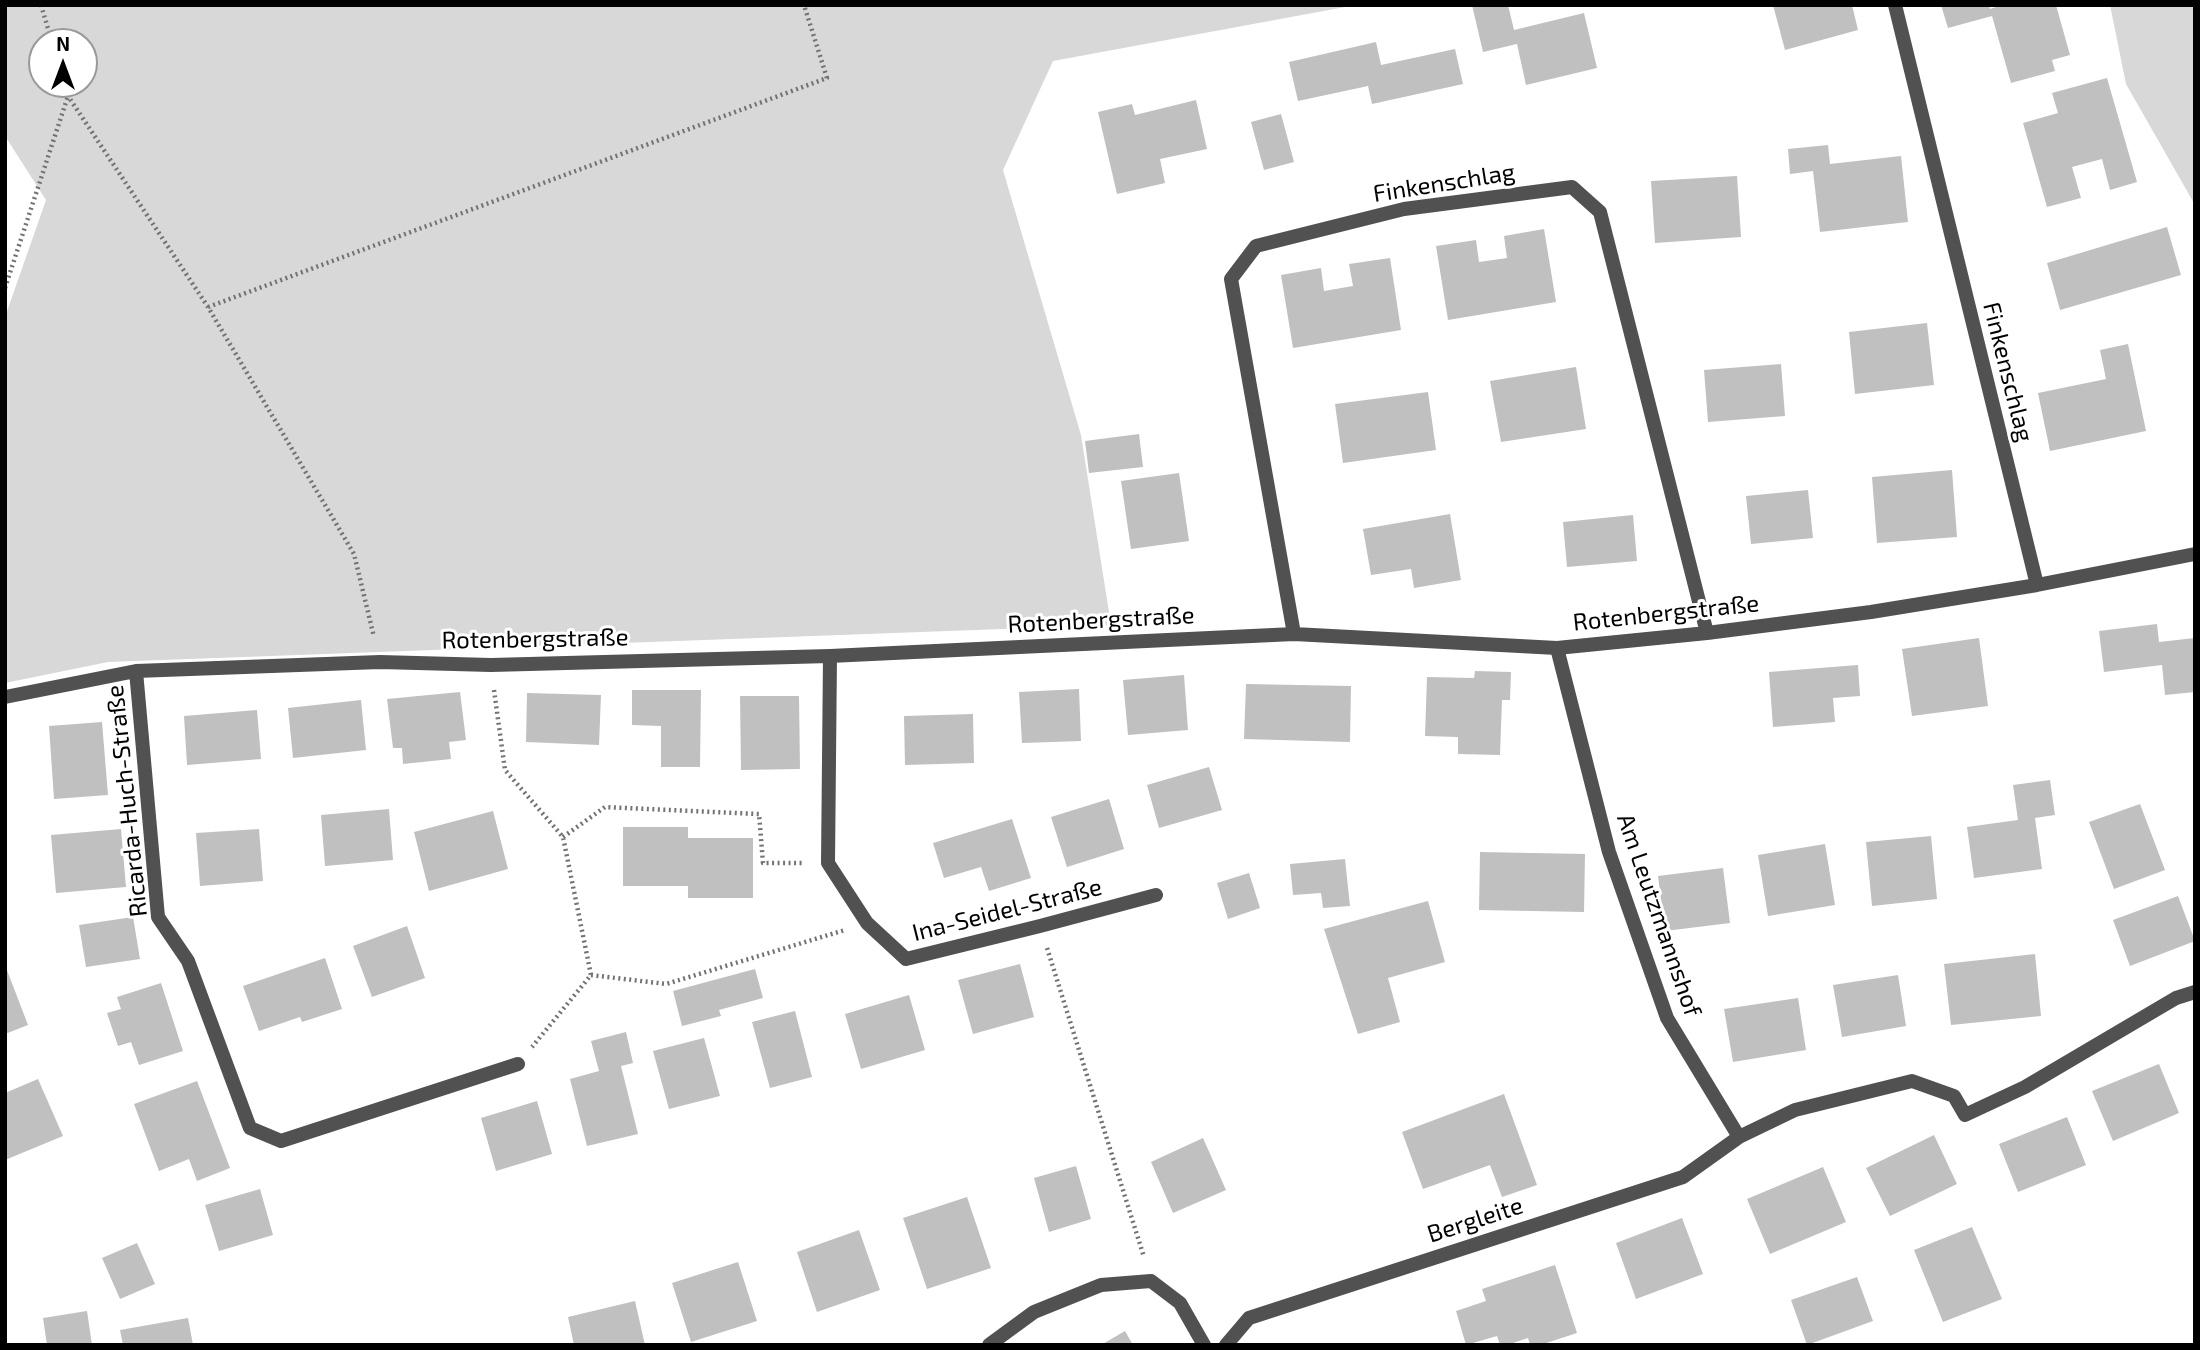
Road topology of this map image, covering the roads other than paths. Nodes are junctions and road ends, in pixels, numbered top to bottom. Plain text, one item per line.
1 (1895, 5) edge
2 (2195, 554) edge
3 (2037, 586) junction
4 (1707, 633) junction
5 (1294, 634) junction
6 (1557, 648) junction
7 (830, 656) junction
8 (136, 671) junction
9 (5, 697) edge
10 (1156, 895) dead end
11 (2195, 992) edge
12 (518, 1064) road end
13 (1739, 1137) junction
14 (989, 1345) edge
15 (1204, 1345) edge
16 (1226, 1345) edge

1 - 3 street, Finkenschlag
2 - 3 street, Rotenbergstraße
3 - 4 street, Rotenbergstraße
4 - 5 street, Finkenschlag
4 - 6 street, Rotenbergstraße
5 - 6 street, Rotenbergstraße
5 - 7 street, Rotenbergstraße
6 - 13 street, Am Leutzmannshof
7 - 8 street, Rotenbergstraße
7 - 10 street, Ina-Seidel-Straße
8 - 9 street, Rotenbergstraße
8 - 12 street, Ricarda-Huch-Straße
11 - 13 street
13 - 16 street, Bergleite
14 - 15 street

